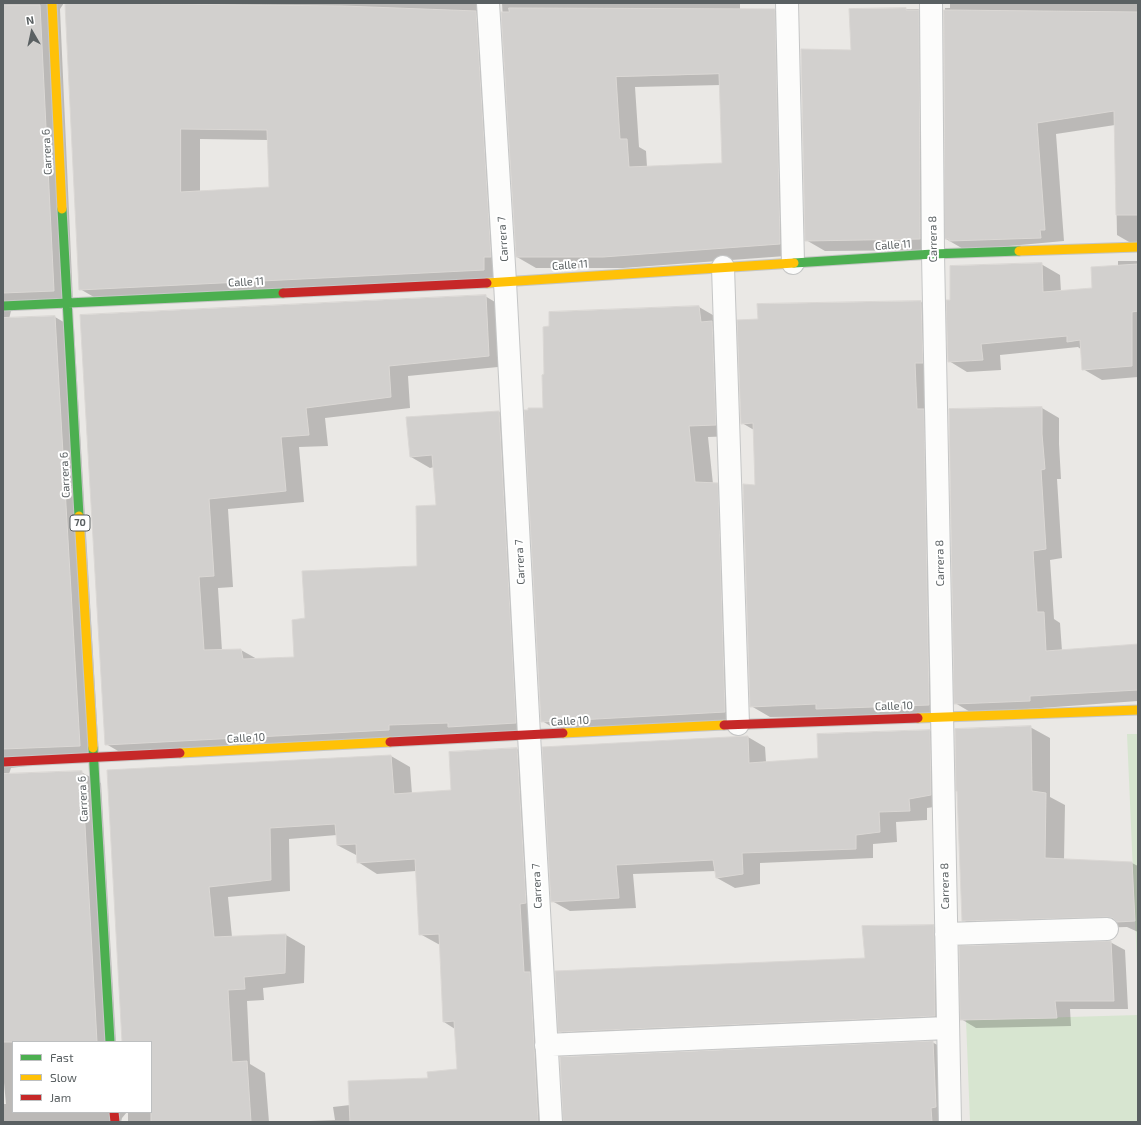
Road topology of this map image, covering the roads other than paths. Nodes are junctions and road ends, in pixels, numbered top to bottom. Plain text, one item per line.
1 (52, 3) edge
2 (488, 3) edge
3 (787, 3) edge
4 (931, 3) edge
5 (1138, 247) edge
6 (933, 254) junction
7 (793, 264) junction
8 (723, 267) junction
9 (505, 282) junction
10 (67, 302) junction
11 (3, 306) edge
12 (1138, 710) edge
13 (943, 717) junction
14 (738, 724) junction
15 (528, 735) junction
16 (93, 758) junction
17 (3, 762) edge
18 (1107, 929) dead end
19 (946, 934) junction
20 (948, 1028) junction
21 (110, 1041) edge
22 (546, 1045) junction
23 (551, 1122) edge
24 (950, 1122) edge

1 - 10 street, Carrera 6 / 70
2 - 9 street, Carrera 7
3 - 7 street
4 - 6 street, Carrera 8
5 - 6 street, Calle 11
6 - 7 street, Calle 11
6 - 13 street, Carrera 8
7 - 8 street, Calle 11
8 - 9 street, Calle 11
8 - 14 street
9 - 10 street, Calle 11
9 - 15 street, Carrera 7
10 - 11 street, Calle 11
10 - 16 street, Carrera 6 / 70
12 - 13 street, Calle 10
13 - 14 street, Calle 10
13 - 19 street, Carrera 8
14 - 15 street, Calle 10
15 - 16 street, Calle 10
15 - 22 street, Carrera 7
16 - 17 street, Calle 10
16 - 21 street, Carrera 6 / 70
18 - 19 street
19 - 20 street, Carrera 8
20 - 22 street
20 - 24 street, Carrera 8
22 - 23 street, Carrera 7

